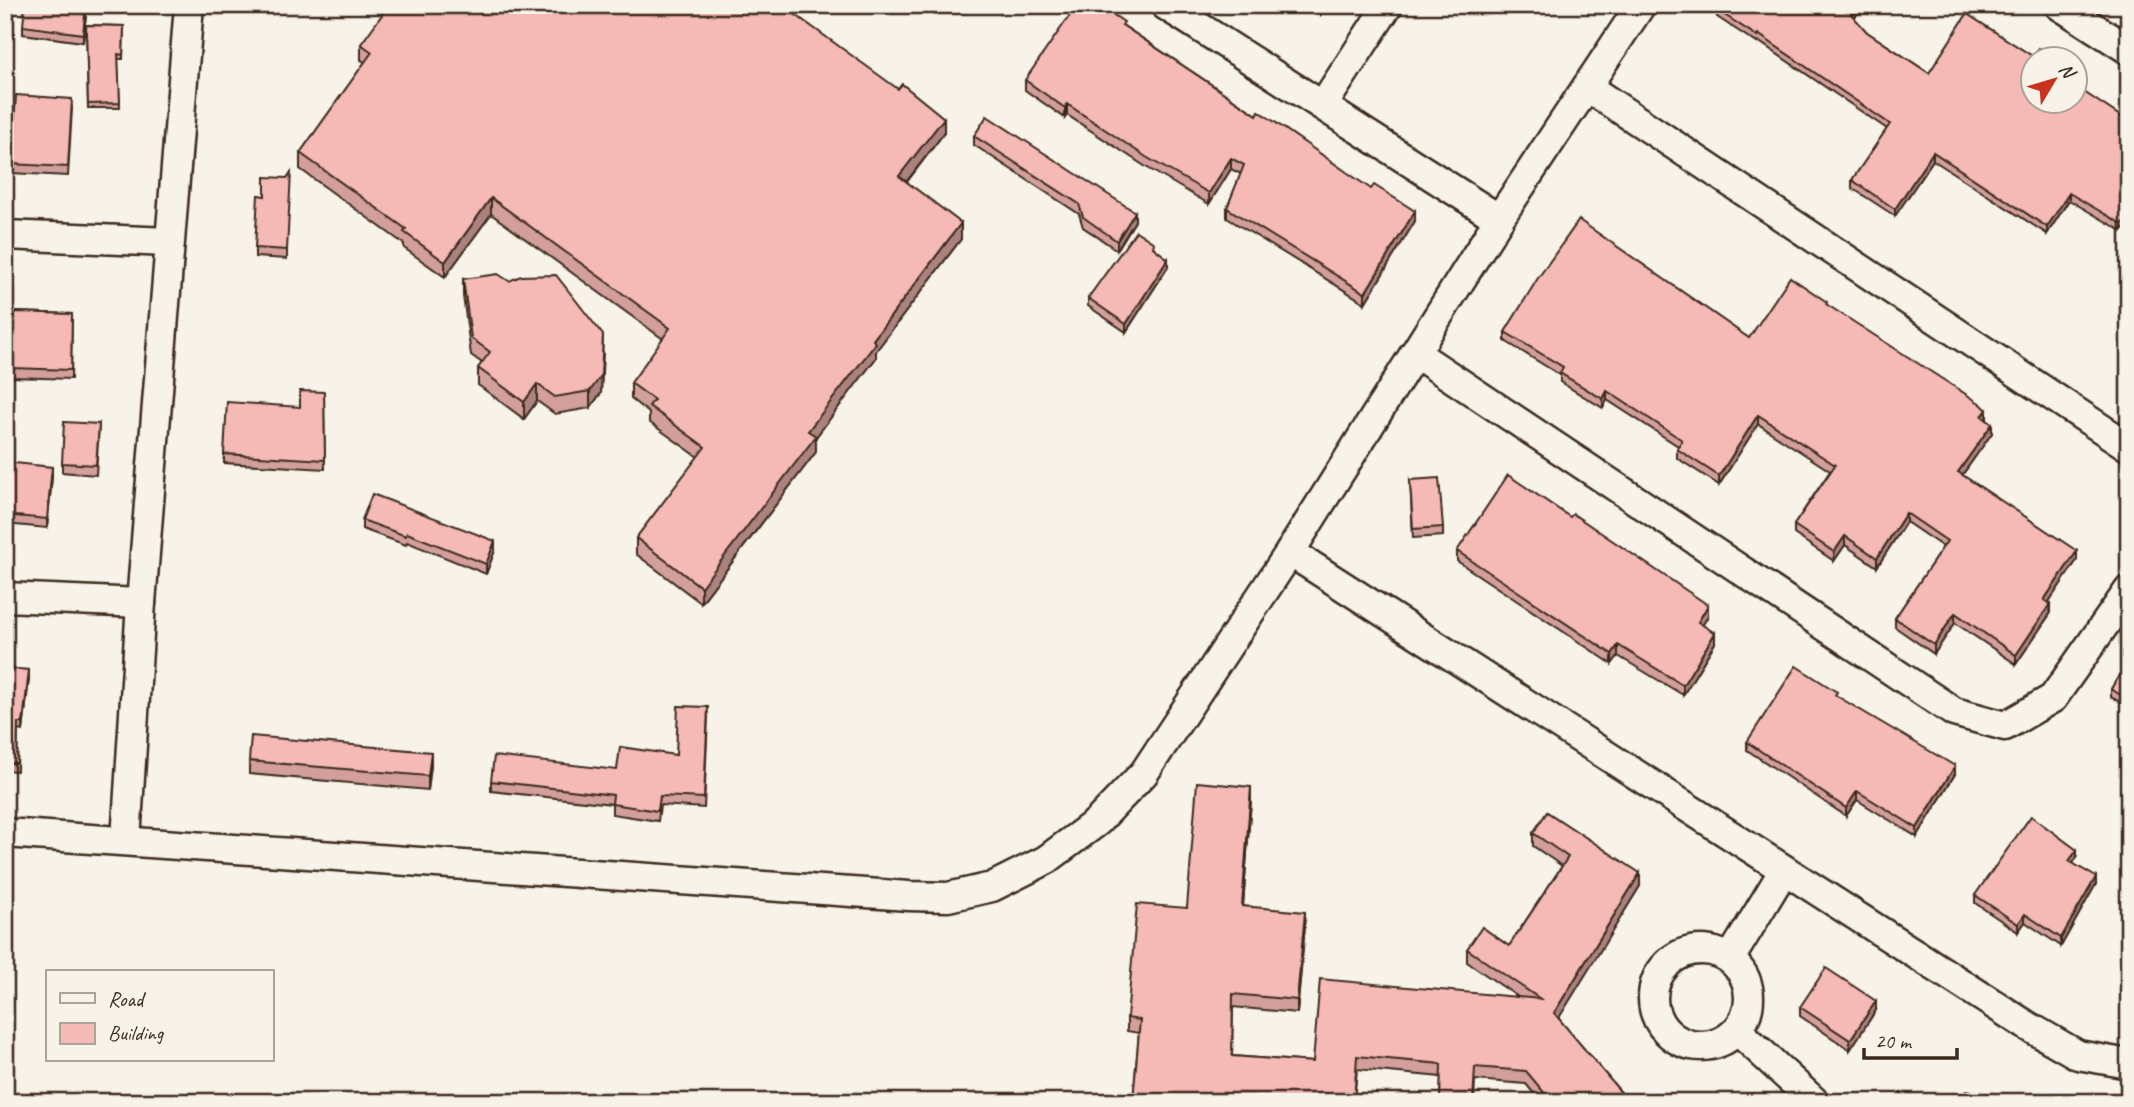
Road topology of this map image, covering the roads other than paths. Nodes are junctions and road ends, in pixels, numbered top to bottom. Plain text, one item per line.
1 (189, 5) edge
2 (1165, 5) edge
3 (1388, 5) edge
4 (1641, 5) edge
5 (2059, 5) edge
6 (2129, 50) edge
7 (1587, 87) junction
8 (1323, 105) junction
9 (1499, 219) junction
10 (5, 235) edge
11 (169, 242) junction
12 (1415, 353) junction
13 (2129, 447) edge
14 (1290, 552) junction
15 (2129, 590) edge
16 (5, 597) edge
17 (141, 603) junction
18 (5, 832) edge
19 (126, 841) junction
20 (1784, 870) junction
21 (1730, 960) junction
22 (1737, 1030) junction
23 (2129, 1065) edge
24 (1815, 1102) edge

1 - 11 street
2 - 8 street
3 - 8 street
4 - 7 street
5 - 6 street
7 - 9 street
7 - 13 street
8 - 9 street
9 - 12 street
10 - 11 street
11 - 17 street
12 - 14 street
12 - 15 street
14 - 19 street
14 - 20 street
16 - 17 street
17 - 19 street
18 - 19 street
20 - 21 street
20 - 23 street
21 - 22 street
21 - 22 street
22 - 24 street

